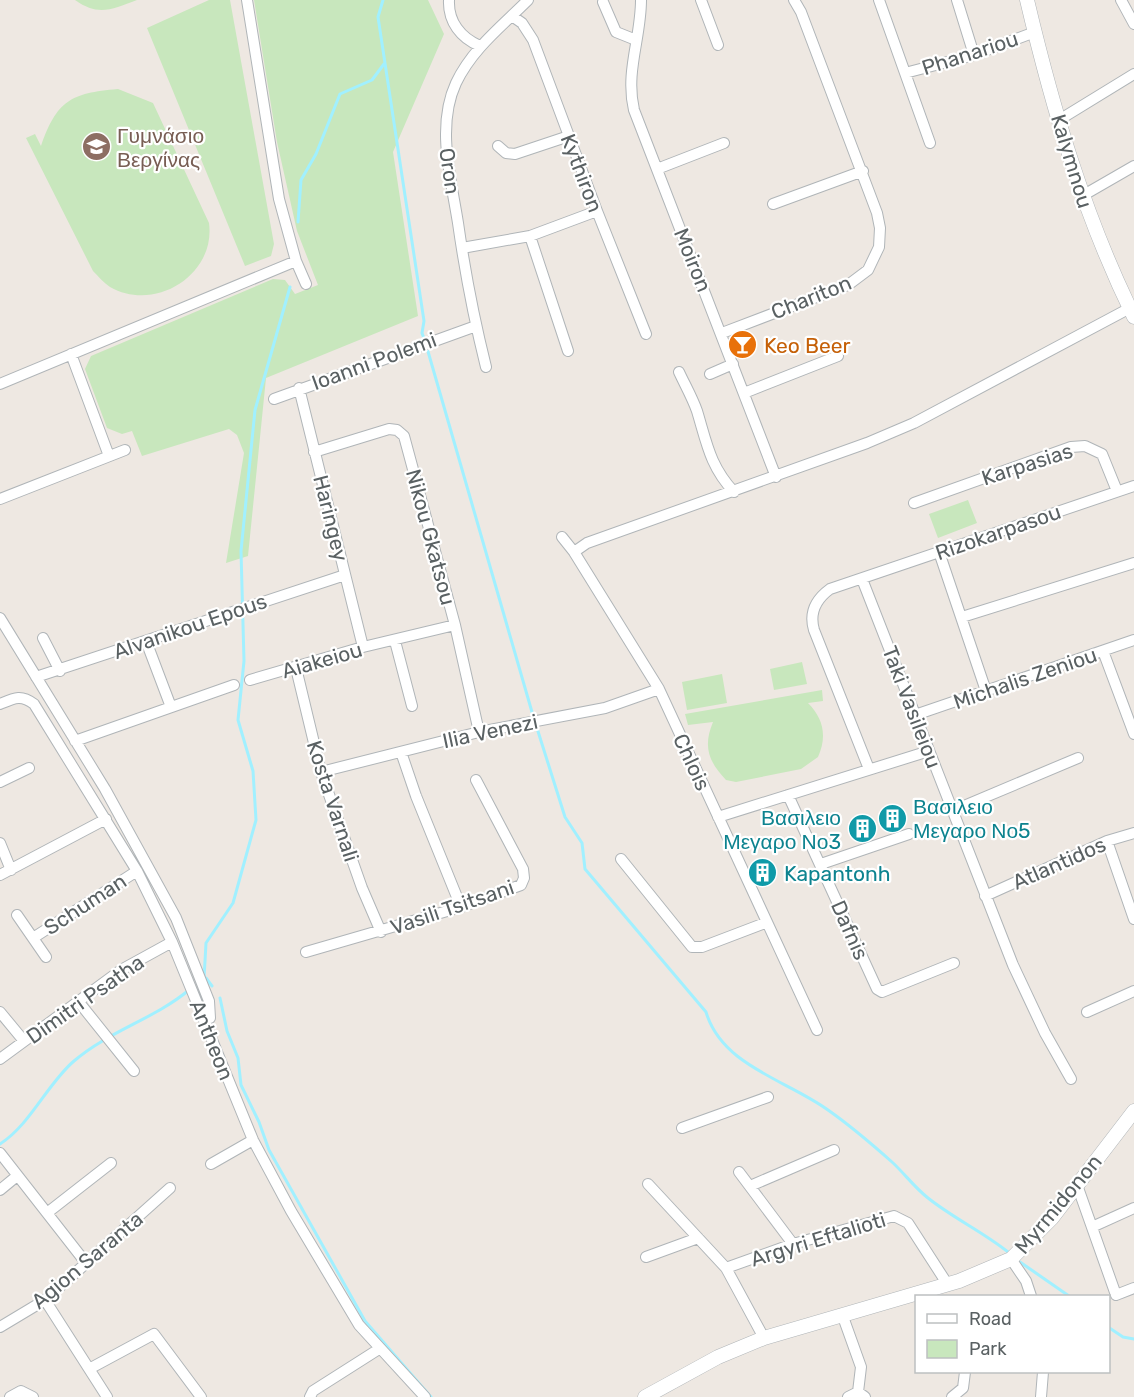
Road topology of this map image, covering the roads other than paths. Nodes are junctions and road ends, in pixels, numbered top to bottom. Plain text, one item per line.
1 (247, 0) edge
2 (449, 0) edge
3 (528, 0) edge
4 (641, 0) edge
5 (701, 0) edge
6 (794, 0) edge
7 (879, 0) edge
8 (957, 0) edge
9 (1027, 0) edge
10 (1121, 0) edge
11 (603, 2) dead end
12 (512, 16) junction
13 (1134, 24) edge
14 (1035, 32) junction
15 (636, 40) junction
16 (718, 45) dead end
17 (480, 46) junction
18 (974, 55) junction
19 (905, 73) junction
20 (1134, 74) edge
21 (1059, 120) junction
22 (569, 136) junction
23 (724, 143) dead end
24 (930, 143) dead end
25 (498, 146) dead end
26 (1134, 166) edge
27 (657, 169) junction
28 (862, 171) junction
29 (1082, 196) junction
30 (773, 204) dead end
31 (597, 211) junction
32 (530, 236) junction
33 (462, 248) junction
34 (296, 261) junction
35 (306, 284) dead end
36 (1132, 312) edge
37 (476, 326) junction
38 (722, 333) junction
39 (646, 334) dead end
40 (568, 351) dead end
41 (71, 354) junction
42 (838, 356) dead end
43 (734, 364) junction
44 (486, 367) dead end
45 (679, 372) dead end
46 (710, 374) dead end
47 (0, 384) edge
48 (299, 388) junction
49 (744, 393) junction
50 (274, 399) dead end
51 (125, 450) dead end
52 (314, 452) junction
53 (109, 456) junction
54 (776, 477) junction
55 (1134, 486) edge
56 (1118, 491) junction
57 (734, 492) junction
58 (0, 499) edge
59 (914, 504) dead end
60 (562, 537) dead end
61 (574, 552) junction
62 (939, 552) junction
63 (1134, 563) edge
64 (345, 575) junction
65 (862, 579) junction
66 (962, 617) junction
67 (0, 618) edge
68 (455, 625) junction
69 (43, 638) dead end
70 (1134, 640) edge
71 (146, 641) junction
72 (395, 641) junction
73 (363, 647) junction
74 (1103, 651) junction
75 (296, 668) junction
76 (60, 670) junction
77 (36, 677) junction
78 (250, 680) dead end
79 (234, 685) dead end
80 (658, 689) junction
81 (986, 692) junction
82 (0, 704) edge
83 (412, 706) dead end
84 (171, 707) junction
85 (915, 715) junction
86 (1132, 721) edge
87 (479, 732) junction
88 (1134, 734) edge
89 (75, 741) junction
90 (929, 751) junction
91 (401, 752) junction
92 (1078, 758) dead end
93 (29, 768) dead end
94 (869, 769) junction
95 (321, 772) junction
96 (476, 780) dead end
97 (0, 782) edge
98 (788, 795) junction
99 (952, 812) junction
100 (718, 817) junction
101 (106, 819) junction
102 (1134, 833) edge
103 (909, 834) dead end
104 (1107, 841) junction
105 (0, 843) edge
106 (621, 859) dead end
107 (821, 864) junction
108 (11, 870) junction
109 (137, 871) junction
110 (0, 875) edge
111 (985, 896) junction
112 (461, 907) junction
113 (17, 915) dead end
114 (1134, 919) edge
115 (765, 923) junction
116 (381, 932) junction
117 (33, 938) junction
118 (172, 942) junction
119 (306, 952) dead end
120 (46, 957) dead end
121 (954, 963) dead end
122 (1134, 991) edge
123 (78, 1001) junction
124 (0, 1012) edge
125 (1087, 1012) dead end
126 (210, 1018) dead end
127 (817, 1030) dead end
128 (24, 1041) junction
129 (0, 1059) edge
130 (134, 1071) dead end
131 (1071, 1079) dead end
132 (768, 1097) dead end
133 (1134, 1111) edge
134 (682, 1128) dead end
135 (253, 1140) junction
136 (834, 1150) dead end
137 (0, 1153) edge
138 (111, 1163) dead end
139 (211, 1164) dead end
140 (739, 1172) dead end
141 (18, 1176) junction
142 (648, 1184) dead end
143 (1077, 1185) junction
144 (750, 1186) junction
145 (170, 1188) dead end
146 (0, 1190) edge
147 (1134, 1208) edge
148 (47, 1213) junction
149 (1092, 1227) junction
150 (698, 1238) junction
151 (793, 1244) junction
152 (646, 1257) dead end
153 (1011, 1259) junction
154 (86, 1263) junction
155 (726, 1268) junction
156 (948, 1285) junction
157 (1134, 1288) edge
158 (1031, 1295) edge
159 (45, 1300) junction
160 (842, 1314) junction
161 (0, 1327) edge
162 (764, 1338) junction
163 (379, 1349) junction
164 (89, 1370) junction
165 (965, 1373) edge
166 (1043, 1373) edge
167 (857, 1395) edge
168 (10, 1397) edge
169 (33, 1397) edge
170 (107, 1397) edge
171 (201, 1397) edge
172 (310, 1397) edge
173 (425, 1397) edge
174 (645, 1397) edge
175 (952, 1397) edge
176 (1041, 1397) edge

1 - 34 street
2 - 17 street
3 - 12 street, Oron
4 - 15 street, Moiron
5 - 16 street
6 - 28 street, Chariton
7 - 19 street
8 - 18 street
9 - 14 street, Kalymnou
10 - 13 street
11 - 15 street
12 - 17 street, Oron
12 - 22 street, Kythiron
14 - 18 street, Phanariou
14 - 21 street, Kalymnou
15 - 27 street, Moiron
17 - 33 street, Oron
18 - 19 street, Phanariou
19 - 24 street
20 - 21 street
21 - 29 street, Kalymnou
22 - 25 street
22 - 31 street, Kythiron
23 - 27 street
26 - 29 street
27 - 38 street, Moiron
28 - 30 street
28 - 38 street, Chariton
29 - 36 street, Kalymnou
31 - 32 street
31 - 39 street, Kythiron
32 - 33 street
32 - 40 street
33 - 37 street, Oron
34 - 35 street
34 - 41 street
36 - 54 street
37 - 44 street, Oron
37 - 48 street, Ioanni Polemi
38 - 43 street, Moiron
41 - 47 street
41 - 53 street
42 - 49 street
43 - 46 street
43 - 49 street, Moiron
45 - 57 street
48 - 50 street, Ioanni Polemi
48 - 52 street, Haringey
49 - 54 street, Moiron
51 - 53 street
52 - 64 street, Haringey
52 - 68 street, Nikou Gkatsou
53 - 58 street
54 - 57 street
55 - 56 street, Rizokarpasou
56 - 59 street, Karpasias
56 - 62 street, Rizokarpasou
57 - 61 street
60 - 61 street, Chlois
61 - 80 street, Chlois
62 - 65 street, Rizokarpasou
62 - 66 street
63 - 66 street
64 - 71 street, Alvanikou Epous
64 - 73 street, Haringey
65 - 85 street, Taki Vasileiou
65 - 94 street, Rizokarpasou
66 - 81 street
67 - 77 street
68 - 72 street, Aiakeiou
68 - 87 street, Nikou Gkatsou
69 - 76 street
70 - 74 street, Michalis Zeniou
71 - 76 street, Alvanikou Epous
71 - 84 street
72 - 73 street, Aiakeiou
72 - 83 street
73 - 75 street, Aiakeiou
74 - 81 street, Michalis Zeniou
74 - 86 street
75 - 78 street, Aiakeiou
75 - 95 street, Kosta Varnali
76 - 77 street, Alvanikou Epous
77 - 89 street
79 - 84 street
80 - 87 street, Ilia Venezi
80 - 100 street, Chlois
81 - 85 street, Michalis Zeniou
82 - 101 street, Antheon
84 - 89 street
85 - 90 street, Taki Vasileiou
86 - 88 street
87 - 91 street, Ilia Venezi
89 - 126 street
90 - 94 street
90 - 99 street, Taki Vasileiou
91 - 95 street, Ilia Venezi
91 - 112 street
92 - 99 street
93 - 97 street
94 - 98 street
95 - 116 street, Kosta Varnali
96 - 112 street, Vasili Tsitsani
98 - 100 street
98 - 107 street, Dafnis
99 - 111 street, Taki Vasileiou
100 - 115 street, Chlois
101 - 108 street
101 - 109 street, Antheon
102 - 104 street, Atlantidos
103 - 107 street
104 - 111 street, Atlantidos
104 - 114 street
105 - 108 street
106 - 115 street
107 - 121 street, Dafnis
108 - 110 street
109 - 117 street, Schuman
109 - 118 street, Antheon
111 - 131 street, Taki Vasileiou
112 - 116 street, Vasili Tsitsani
113 - 117 street
115 - 127 street, Chlois
116 - 119 street, Vasili Tsitsani
117 - 120 street
118 - 123 street, Dimitri Psatha
118 - 135 street, Antheon
122 - 125 street
123 - 128 street, Dimitri Psatha
123 - 130 street
124 - 128 street
128 - 129 street, Dimitri Psatha
132 - 134 street
133 - 143 street, Myrmidonon
135 - 139 street
135 - 163 street, Antheon
136 - 144 street
137 - 141 street
138 - 148 street
140 - 144 street
141 - 146 street
141 - 148 street
142 - 150 street
143 - 149 street
143 - 153 street, Myrmidonon
144 - 151 street
145 - 154 street, Agion Saranta
147 - 149 street
148 - 154 street
149 - 157 street
150 - 152 street
150 - 155 street
151 - 155 street, Argyri Eftalioti
151 - 156 street, Argyri Eftalioti
153 - 156 street, Myrmidonon
153 - 158 street
154 - 159 street, Agion Saranta
155 - 162 street
156 - 160 street, Myrmidonon
159 - 161 street, Agion Saranta
159 - 164 street
160 - 162 street, Myrmidonon
160 - 167 street
162 - 174 street, Myrmidonon
163 - 172 street
163 - 173 street, Antheon
164 - 170 street
164 - 171 street
165 - 175 street
166 - 176 street
168 - 169 street

